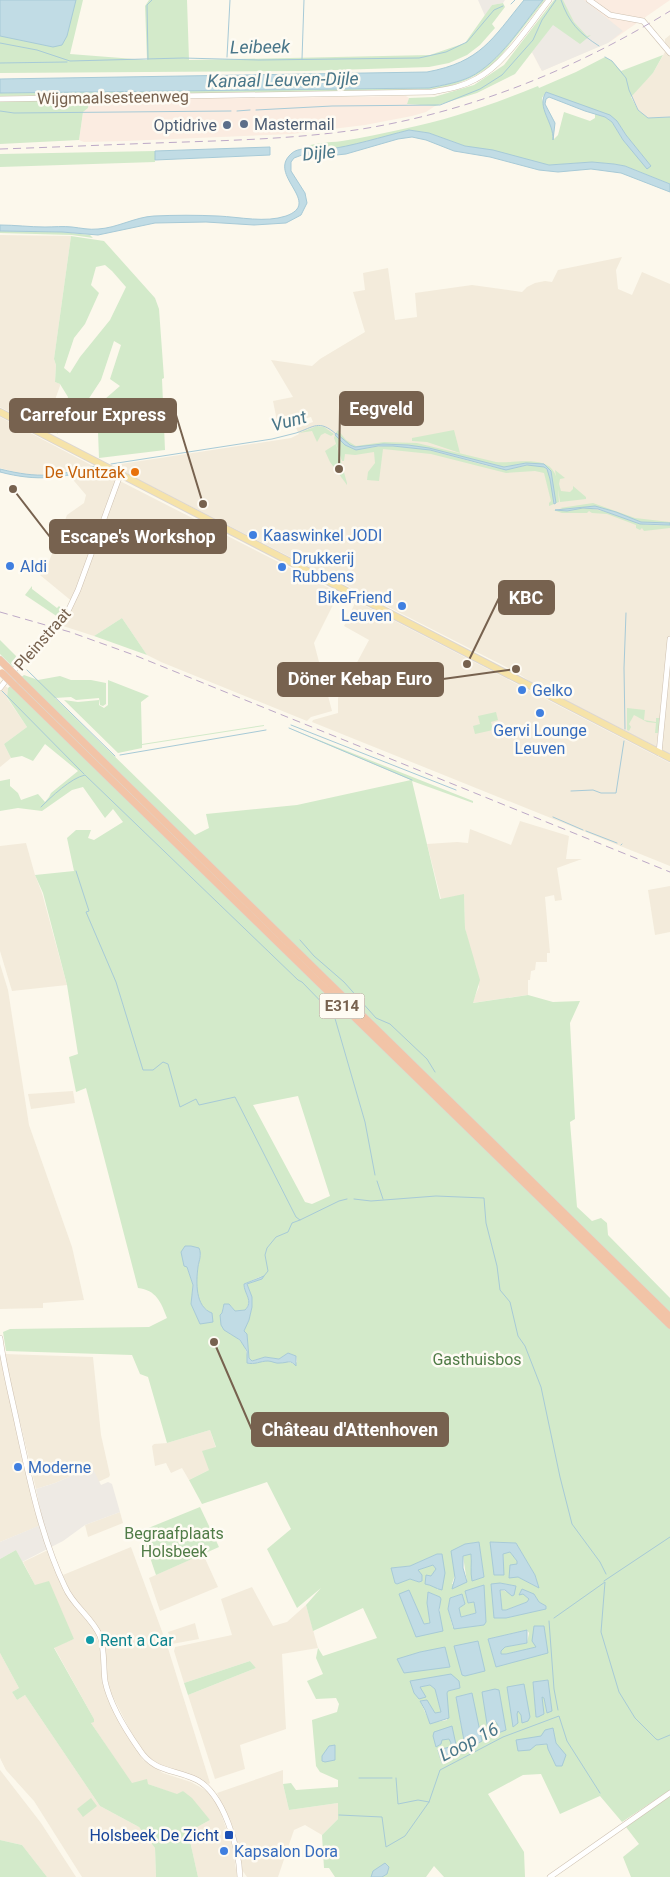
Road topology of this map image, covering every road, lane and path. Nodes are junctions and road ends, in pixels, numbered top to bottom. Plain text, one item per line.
1 (548, 0) edge
2 (589, 0) edge
3 (670, 53) edge
4 (0, 98) edge
5 (0, 412) edge
6 (120, 475) junction
7 (670, 639) edge
8 (0, 660) edge
9 (3, 671) edge
10 (18, 683) junction
11 (0, 688) edge
12 (659, 753) junction
13 (670, 758) edge
14 (670, 1317) edge
15 (670, 1325) edge
16 (0, 1338) edge
17 (670, 1793) edge
18 (240, 1877) edge
19 (550, 1877) edge

1 - 4 street, Wijgmaalsesteenweg
2 - 3 street
5 - 6 main road
6 - 11 street, Pleinstraat
6 - 12 main road
7 - 12 street
8 - 9 highway, E314
9 - 10 highway, E314, bridge
10 - 14 highway, E314
10 - 15 highway, E314
12 - 13 main road
16 - 18 street
17 - 19 street

